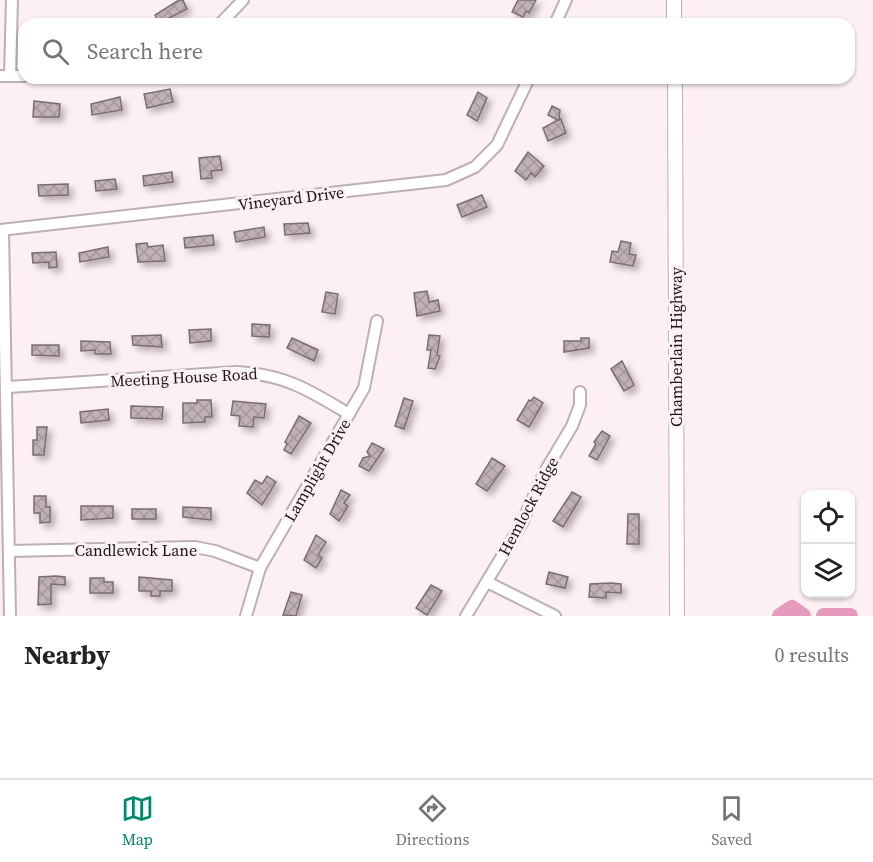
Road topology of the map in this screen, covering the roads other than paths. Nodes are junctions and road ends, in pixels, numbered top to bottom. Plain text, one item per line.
1 (12, 0) edge
2 (243, 0) edge
3 (566, 0) edge
4 (674, 0) edge
5 (226, 18) edge
6 (558, 18) edge
7 (674, 18) edge
8 (5, 76) edge
9 (526, 84) edge
10 (675, 84) edge
11 (2, 230) edge
12 (377, 321) dead end
13 (8, 387) junction
14 (580, 392) dead end
15 (349, 414) junction
16 (9, 551) junction
17 (260, 568) junction
18 (487, 582) junction
19 (10, 616) edge
20 (246, 616) edge
21 (466, 616) edge
22 (555, 616) edge
23 (677, 616) edge

1 - 8 street
2 - 5 street
3 - 6 street
4 - 7 main road
9 - 11 street, Vineyard Drive
10 - 23 main road, Chamberlain Highway
11 - 13 street
12 - 15 street, Lamplight Drive
13 - 15 street, Meeting House Road
13 - 16 street
14 - 18 street, Hemlock Ridge
15 - 17 street, Lamplight Drive
16 - 17 street, Candlewick Lane
16 - 19 street
17 - 20 street, Lamplight Drive
18 - 21 street, Hemlock Ridge
18 - 22 street

